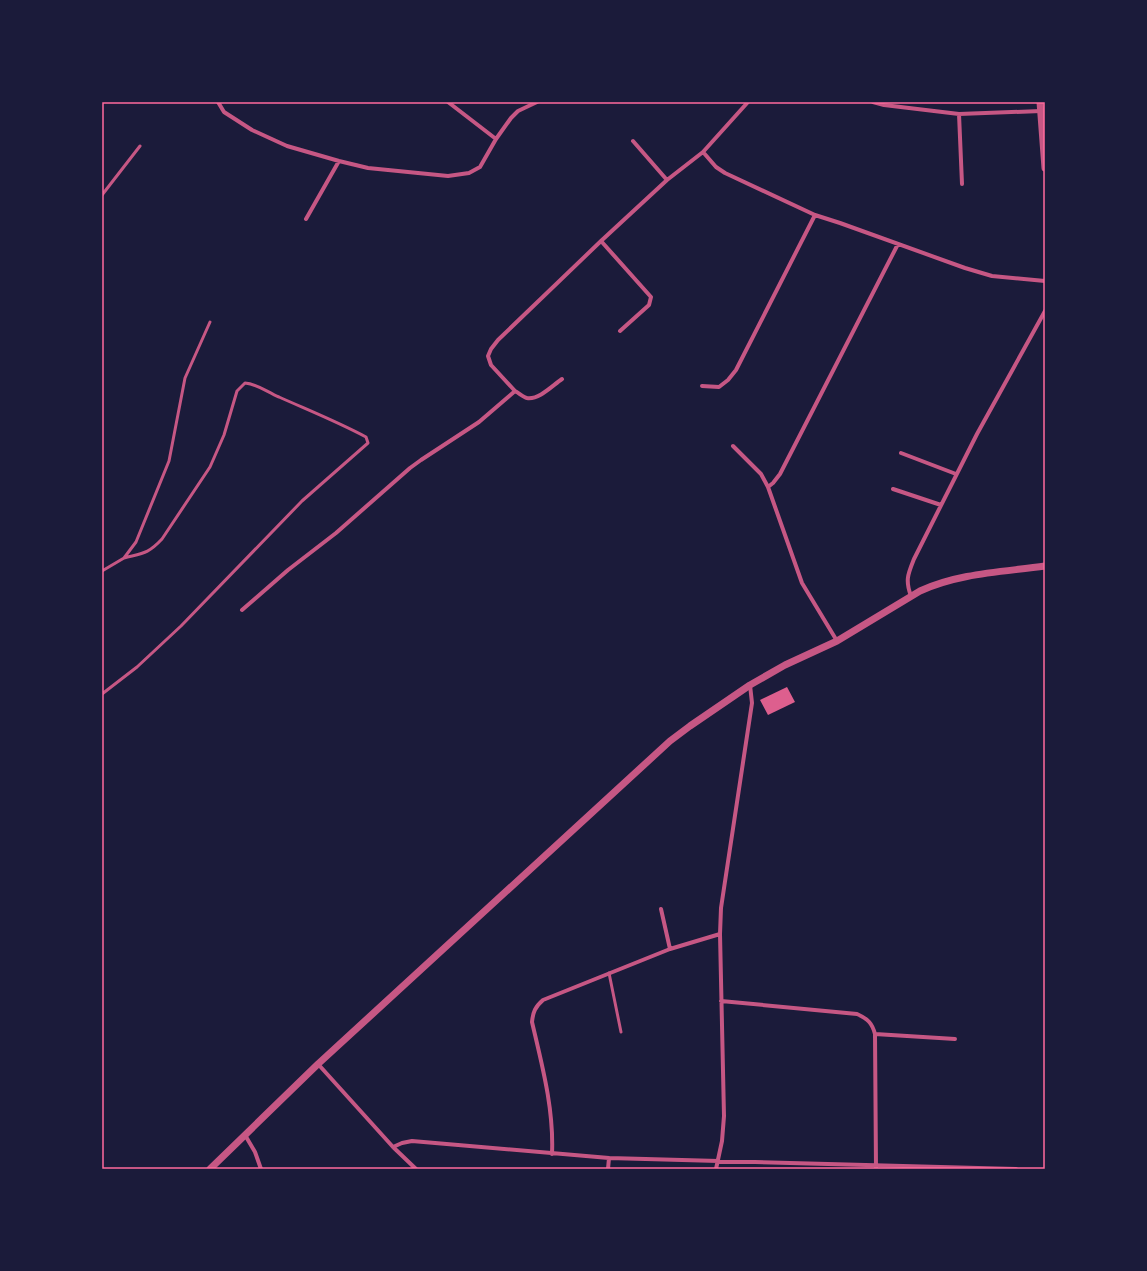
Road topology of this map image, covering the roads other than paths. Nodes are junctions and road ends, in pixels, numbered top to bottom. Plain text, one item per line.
1 (218, 102) edge
2 (448, 102) edge
3 (537, 102) edge
4 (748, 102) edge
5 (874, 102) edge
6 (1040, 102) edge
7 (1041, 110) junction
8 (959, 114) junction
9 (496, 139) junction
10 (634, 141) dead end
11 (140, 146) dead end
12 (703, 152) junction
13 (339, 161) junction
14 (1045, 168) edge
15 (667, 180) junction
16 (962, 184) dead end
17 (102, 195) edge
18 (815, 215) junction
19 (306, 219) dead end
20 (601, 241) junction
21 (898, 244) junction
22 (1045, 281) edge
23 (1045, 311) edge
24 (210, 322) dead end
25 (620, 331) dead end
26 (562, 379) dead end
27 (702, 386) dead end
28 (516, 391) junction
29 (733, 446) dead end
30 (901, 453) dead end
31 (956, 474) junction
32 (768, 487) junction
33 (893, 489) dead end
34 (941, 505) junction
35 (124, 558) junction
36 (1045, 566) edge
37 (102, 571) edge
38 (911, 596) junction
39 (242, 610) dead end
40 (836, 640) junction
41 (750, 685) junction
42 (102, 694) edge
43 (661, 909) dead end
44 (720, 934) junction
45 (670, 949) junction
46 (609, 974) junction
47 (721, 1001) junction
48 (621, 1032) dead end
49 (875, 1034) junction
50 (955, 1039) dead end
51 (318, 1064) junction
52 (245, 1135) junction
53 (393, 1147) junction
54 (552, 1154) junction
55 (609, 1158) junction
56 (718, 1161) junction
57 (876, 1167) edge
58 (210, 1169) edge
59 (261, 1169) edge
60 (416, 1169) edge
61 (608, 1169) edge
62 (716, 1169) edge
63 (1016, 1169) edge

1 - 13 street
2 - 9 street
3 - 9 street
4 - 12 street
5 - 8 street
6 - 7 street
7 - 8 street
7 - 14 street
8 - 16 street
9 - 13 street
10 - 15 street
11 - 17 lane
12 - 15 street
12 - 18 street
13 - 19 street
15 - 20 street
18 - 21 street
18 - 27 street
20 - 25 street
20 - 28 street
21 - 22 street
21 - 32 street
23 - 31 street
24 - 35 lane
26 - 28 street
28 - 39 street
29 - 32 street
30 - 31 street
31 - 34 street
32 - 40 street
33 - 34 street
34 - 38 street
35 - 37 lane
35 - 42 lane
36 - 38 street
38 - 40 street
40 - 41 street
41 - 44 street
41 - 51 street
43 - 45 street
44 - 45 street
44 - 47 street
45 - 46 street
46 - 48 lane
46 - 54 street
47 - 49 street
47 - 56 street
49 - 50 street
49 - 57 street
51 - 52 street
51 - 53 street
52 - 58 street
52 - 59 street
53 - 54 street
53 - 60 street
54 - 55 street
55 - 56 street
55 - 61 street
56 - 57 street
56 - 62 street
57 - 63 street

